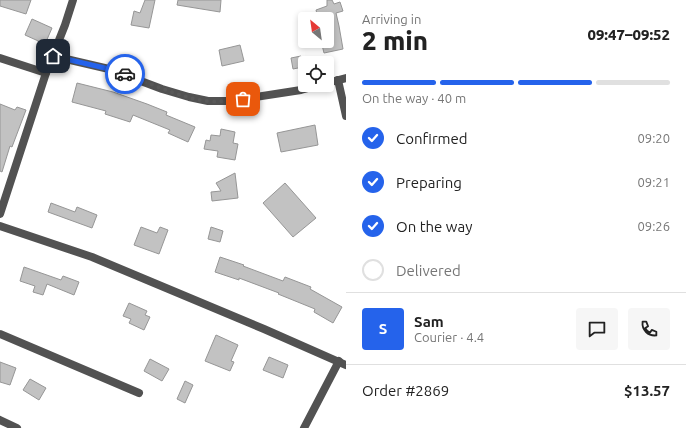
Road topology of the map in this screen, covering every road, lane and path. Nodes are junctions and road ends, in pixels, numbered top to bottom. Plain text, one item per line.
1 (73, 0) edge
2 (53, 56) junction
3 (0, 58) edge
4 (46, 73) junction
5 (342, 79) edge
6 (298, 90) edge
7 (346, 116) edge
8 (0, 214) edge
9 (0, 226) edge
10 (0, 334) edge
11 (343, 363) edge
12 (139, 394) dead end
13 (0, 420) edge
14 (17, 428) edge
15 (304, 428) edge

1 - 2 street
2 - 4 street
2 - 6 street
3 - 4 street
4 - 8 street
5 - 7 street
9 - 11 street
10 - 12 street
11 - 15 street
13 - 14 street

